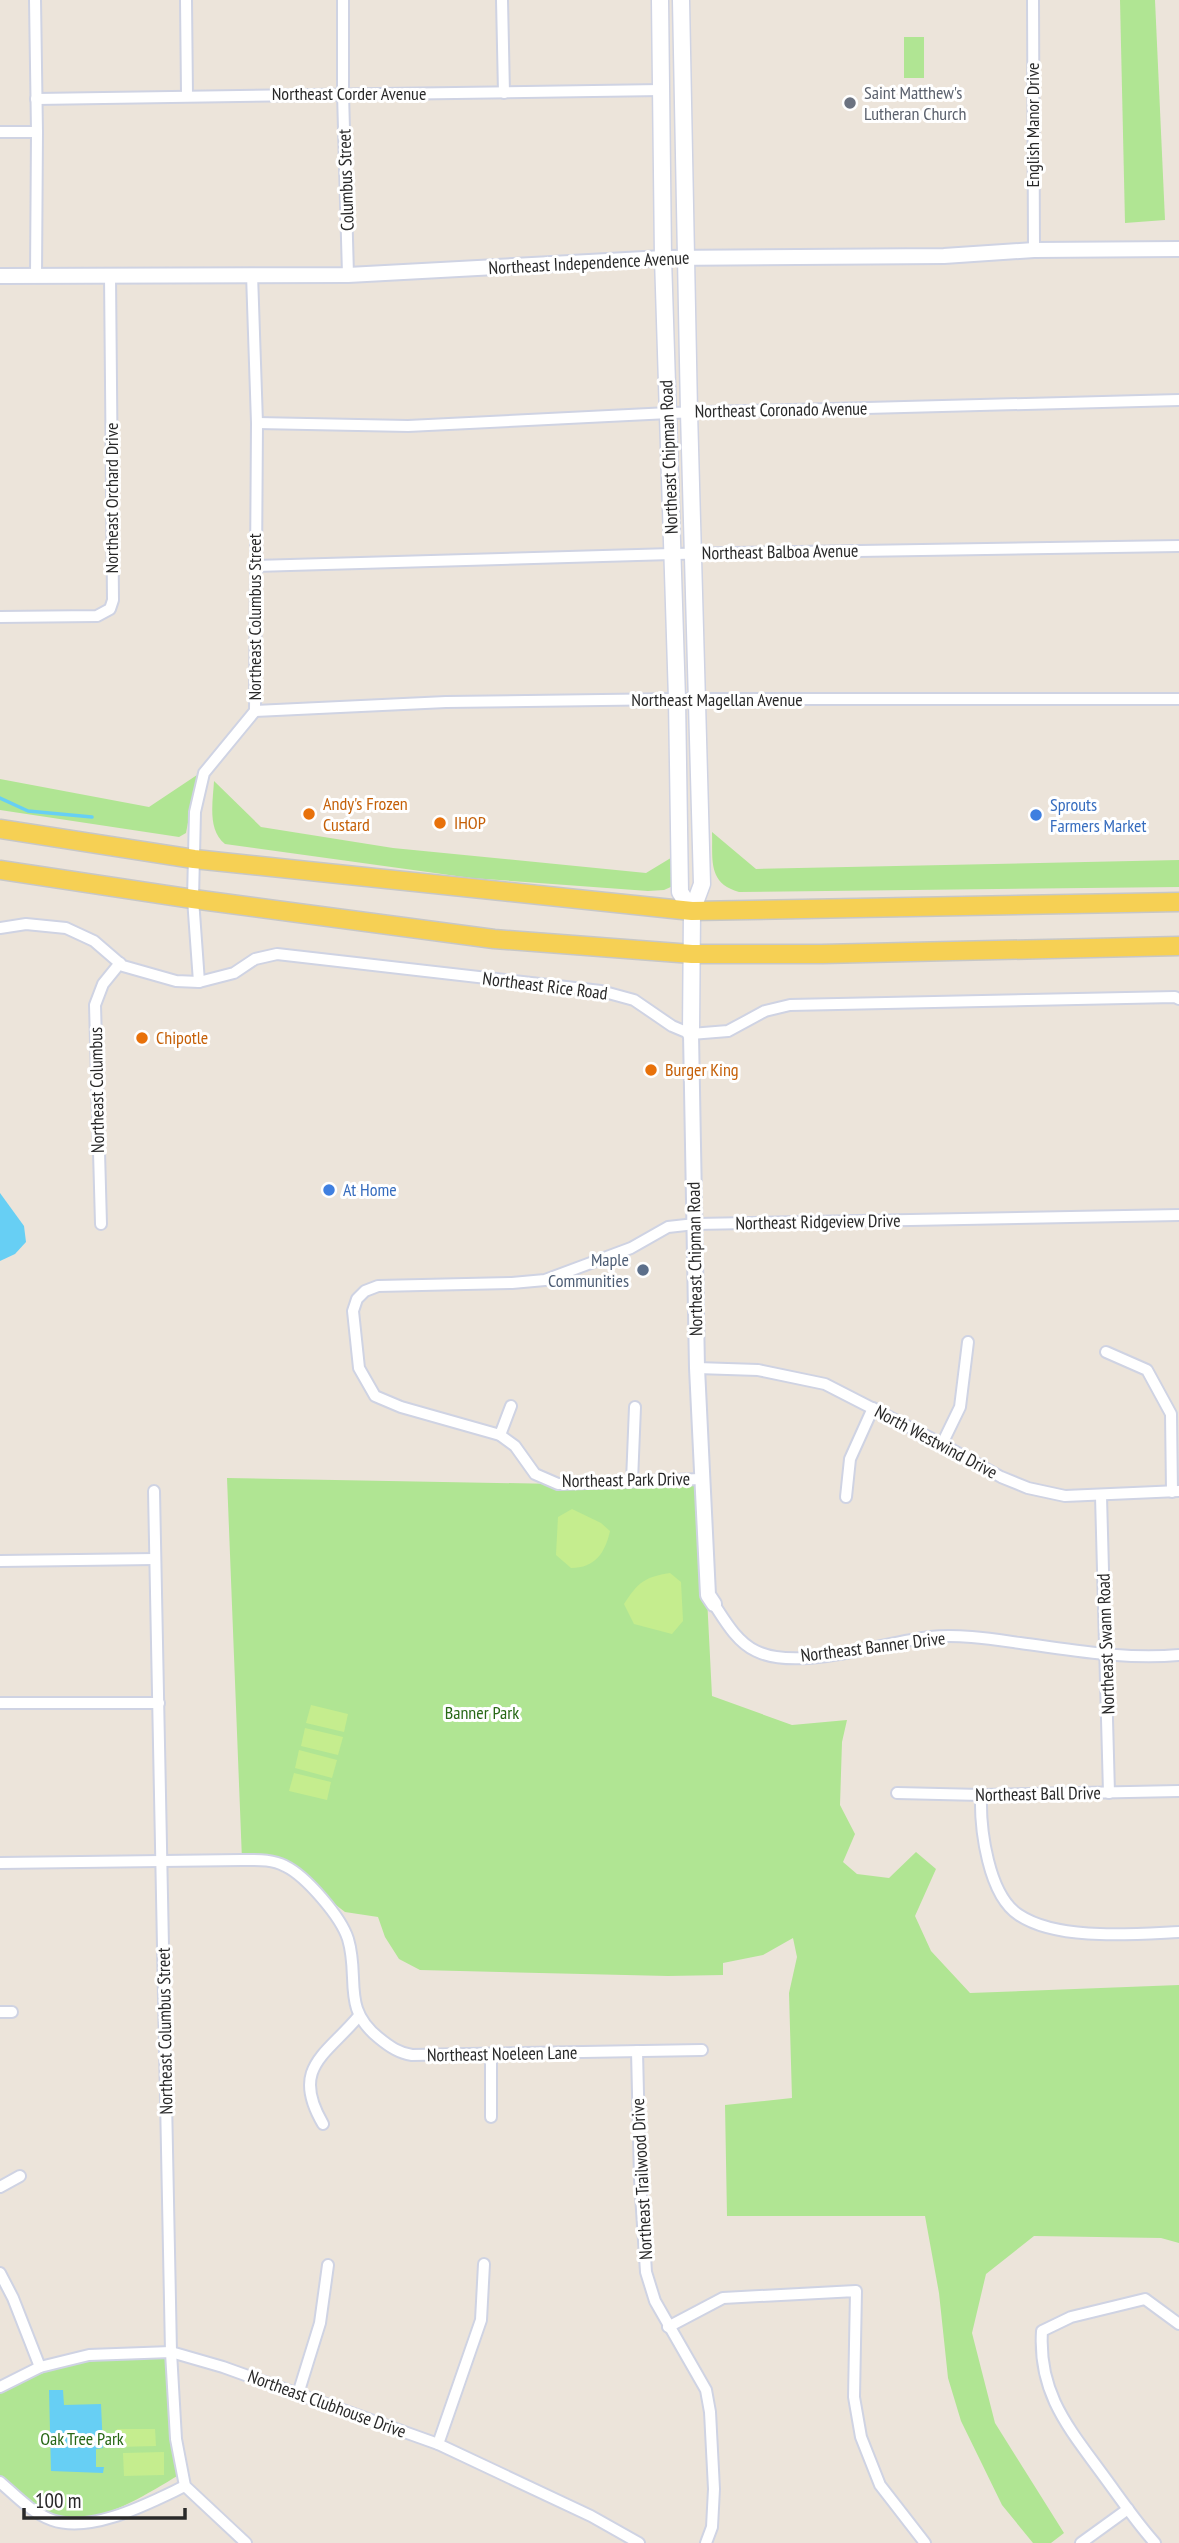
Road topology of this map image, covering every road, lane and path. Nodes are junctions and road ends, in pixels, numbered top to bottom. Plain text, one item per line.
1 (35, 0) edge
2 (186, 0) edge
3 (343, 0) edge
4 (502, 0) edge
5 (660, 0) edge
6 (669, 0) edge
7 (681, 0) edge
8 (1033, 0) edge
9 (683, 88) junction
10 (662, 90) junction
11 (342, 93) junction
12 (504, 93) junction
13 (187, 95) junction
14 (36, 99) junction
15 (0, 132) edge
16 (37, 132) junction
17 (1179, 249) edge
18 (1034, 250) junction
19 (663, 258) junction
20 (688, 258) junction
21 (251, 274) junction
22 (110, 275) junction
23 (348, 275) junction
24 (0, 276) edge
25 (36, 276) junction
26 (1179, 400) edge
27 (689, 412) junction
28 (669, 413) junction
29 (257, 423) junction
30 (1179, 546) edge
31 (693, 553) junction
32 (672, 554) junction
33 (255, 566) junction
34 (0, 617) edge
35 (677, 699) junction
36 (697, 699) junction
37 (1179, 699) edge
38 (255, 711) junction
39 (700, 790) junction
40 (679, 792) junction
41 (0, 829) edge
42 (194, 859) junction
43 (0, 870) edge
44 (193, 899) junction
45 (1179, 902) edge
46 (692, 911) junction
47 (0, 928) edge
48 (1179, 946) edge
49 (692, 954) junction
50 (120, 963) junction
51 (199, 982) junction
52 (1179, 999) edge
53 (691, 1034) junction
54 (1179, 1215) edge
55 (102, 1224) dead end
56 (695, 1224) junction
57 (968, 1342) dead end
58 (356, 1351) joint
59 (1106, 1352) dead end
60 (697, 1368) junction
61 (510, 1406) dead end
62 (635, 1407) dead end
63 (873, 1408) junction
64 (500, 1435) junction
65 (942, 1444) junction
66 (701, 1479) junction
67 (632, 1481) junction
68 (1176, 1491) edge
69 (155, 1492) dead end
70 (1101, 1496) junction
71 (846, 1497) dead end
72 (156, 1559) junction
73 (0, 1561) edge
74 (714, 1604) joint
75 (1107, 1655) junction
76 (1179, 1656) edge
77 (0, 1703) edge
78 (159, 1703) junction
79 (1179, 1791) edge
80 (897, 1793) dead end
81 (1109, 1793) junction
82 (981, 1795) junction
83 (161, 1862) junction
84 (0, 1863) edge
85 (1179, 1932) edge
86 (358, 2017) junction
87 (702, 2050) dead end
88 (637, 2051) junction
89 (491, 2055) junction
90 (491, 2117) dead end
91 (323, 2124) dead end
92 (20, 2176) dead end
93 (0, 2188) edge
94 (484, 2264) dead end
95 (328, 2265) dead end
96 (0, 2273) edge
97 (1179, 2324) edge
98 (668, 2327) junction
99 (171, 2352) junction
100 (40, 2367) junction
101 (0, 2387) edge
102 (298, 2394) junction
103 (438, 2444) junction
104 (0, 2482) edge
105 (185, 2486) junction
106 (1128, 2509) junction
107 (246, 2543) edge
108 (639, 2543) edge
109 (706, 2543) edge
110 (925, 2543) edge
111 (1081, 2543) edge
112 (1155, 2543) edge

1 - 14 street
2 - 13 street
3 - 11 street, Columbus Street
4 - 12 street
5 - 10 main road, Northeast Chipman Road
6 - 9 main road
7 - 9 main road, Northeast Chipman Road
8 - 18 street, English Manor Drive
9 - 20 main road, Northeast Chipman Road
10 - 12 street, Northeast Corder Avenue
10 - 19 main road, Northeast Chipman Road
11 - 12 street, Northeast Corder Avenue
11 - 13 street, Northeast Corder Avenue
11 - 23 street, Columbus Street
13 - 14 street, Northeast Corder Avenue
14 - 16 street
15 - 16 street
16 - 25 street
17 - 18 street, Northeast Independence Avenue
18 - 20 street, Northeast Independence Avenue
19 - 20 street, Northeast Independence Avenue
19 - 23 street, Northeast Independence Avenue
19 - 28 main road, Northeast Chipman Road
20 - 27 main road, Northeast Chipman Road
21 - 22 street, Northeast Independence Avenue
21 - 23 street, Northeast Independence Avenue
21 - 29 street, Northeast Columbus Street
22 - 25 street, Northeast Independence Avenue
22 - 34 street, Northeast Orchard Drive
24 - 25 street, Northeast Independence Avenue
26 - 27 street, Northeast Coronado Avenue
27 - 28 street, Northeast Coronado Avenue
27 - 31 main road, Northeast Chipman Road
28 - 29 street, Northeast Coronado Avenue
28 - 32 main road, Northeast Chipman Road
29 - 33 street, Northeast Columbus Street
30 - 31 street, Northeast Balboa Avenue
31 - 32 street, Northeast Balboa Avenue
31 - 36 main road, Northeast Chipman Road
32 - 33 street, Northeast Balboa Avenue
32 - 35 main road, Northeast Chipman Road
33 - 38 street, Northeast Columbus Street
35 - 36 street, Northeast Magellan Avenue
35 - 38 street, Northeast Magellan Avenue
35 - 40 main road, Northeast Chipman Road
36 - 37 street, Northeast Magellan Avenue
36 - 39 main road, Northeast Chipman Road
38 - 42 street, Northeast Columbus Street
39 - 40 main road
39 - 46 main road, Northeast Chipman Road
40 - 46 main road, Northeast Chipman Road
41 - 42 main road
42 - 44 street, Northeast Columbus Street
42 - 46 main road
43 - 44 main road
44 - 49 main road
44 - 51 street, Northeast Columbus Street
45 - 46 main road
46 - 49 main road, Northeast Chipman Road
47 - 50 street, Northeast Rice Road
48 - 49 main road
49 - 53 main road, Northeast Chipman Road
50 - 51 street, Northeast Rice Road
50 - 55 street, Northeast Columbus
51 - 53 street, Northeast Rice Road
52 - 53 street
53 - 56 street, Northeast Chipman Road
54 - 56 street, Northeast Ridgeview Drive
56 - 58 street, Northeast Ridgeview Drive
56 - 60 street, Northeast Chipman Road
57 - 65 street
58 - 64 street, Northeast Park Drive
59 - 68 street
60 - 63 street, North Westwind Drive
60 - 66 street, Northeast Chipman Road
61 - 64 street
62 - 67 street
63 - 65 street, North Westwind Drive
63 - 71 street
64 - 67 street, Northeast Park Drive
65 - 70 street, North Westwind Drive
66 - 67 street, Northeast Park Drive
66 - 74 street, Northeast Chipman Road
68 - 70 street, North Westwind Drive
69 - 72 street, Northeast Columbus Street
70 - 75 street, Northeast Swann Road
72 - 73 street
72 - 78 street, Northeast Columbus Street
74 - 75 street, Northeast Banner Drive
75 - 76 street, Northeast Banner Drive
75 - 81 street, Northeast Swann Road
77 - 78 street
78 - 83 street, Northeast Columbus Street
79 - 81 street, Northeast Ball Drive
80 - 82 street, Northeast Ball Drive
81 - 82 street, Northeast Ball Drive
82 - 85 street
83 - 84 street
83 - 86 street
83 - 99 street, Northeast Columbus Street
86 - 89 street, Northeast Noeleen Lane
86 - 91 street
87 - 88 street, Northeast Noeleen Lane
88 - 89 street, Northeast Noeleen Lane
88 - 98 street, Northeast Trailwood Drive
89 - 90 street
92 - 93 street
94 - 103 street
95 - 102 street
96 - 100 street
97 - 106 street
98 - 109 street, Northeast Trailwood Drive
98 - 110 street
99 - 100 street, Northeast Clubhouse Drive
99 - 102 street, Northeast Clubhouse Drive
99 - 105 street, Northeast Columbus Street
100 - 101 street, Northeast Clubhouse Drive
102 - 103 street, Northeast Clubhouse Drive
103 - 108 street, Northeast Clubhouse Drive
104 - 105 street
105 - 107 street
106 - 111 street
106 - 112 street

